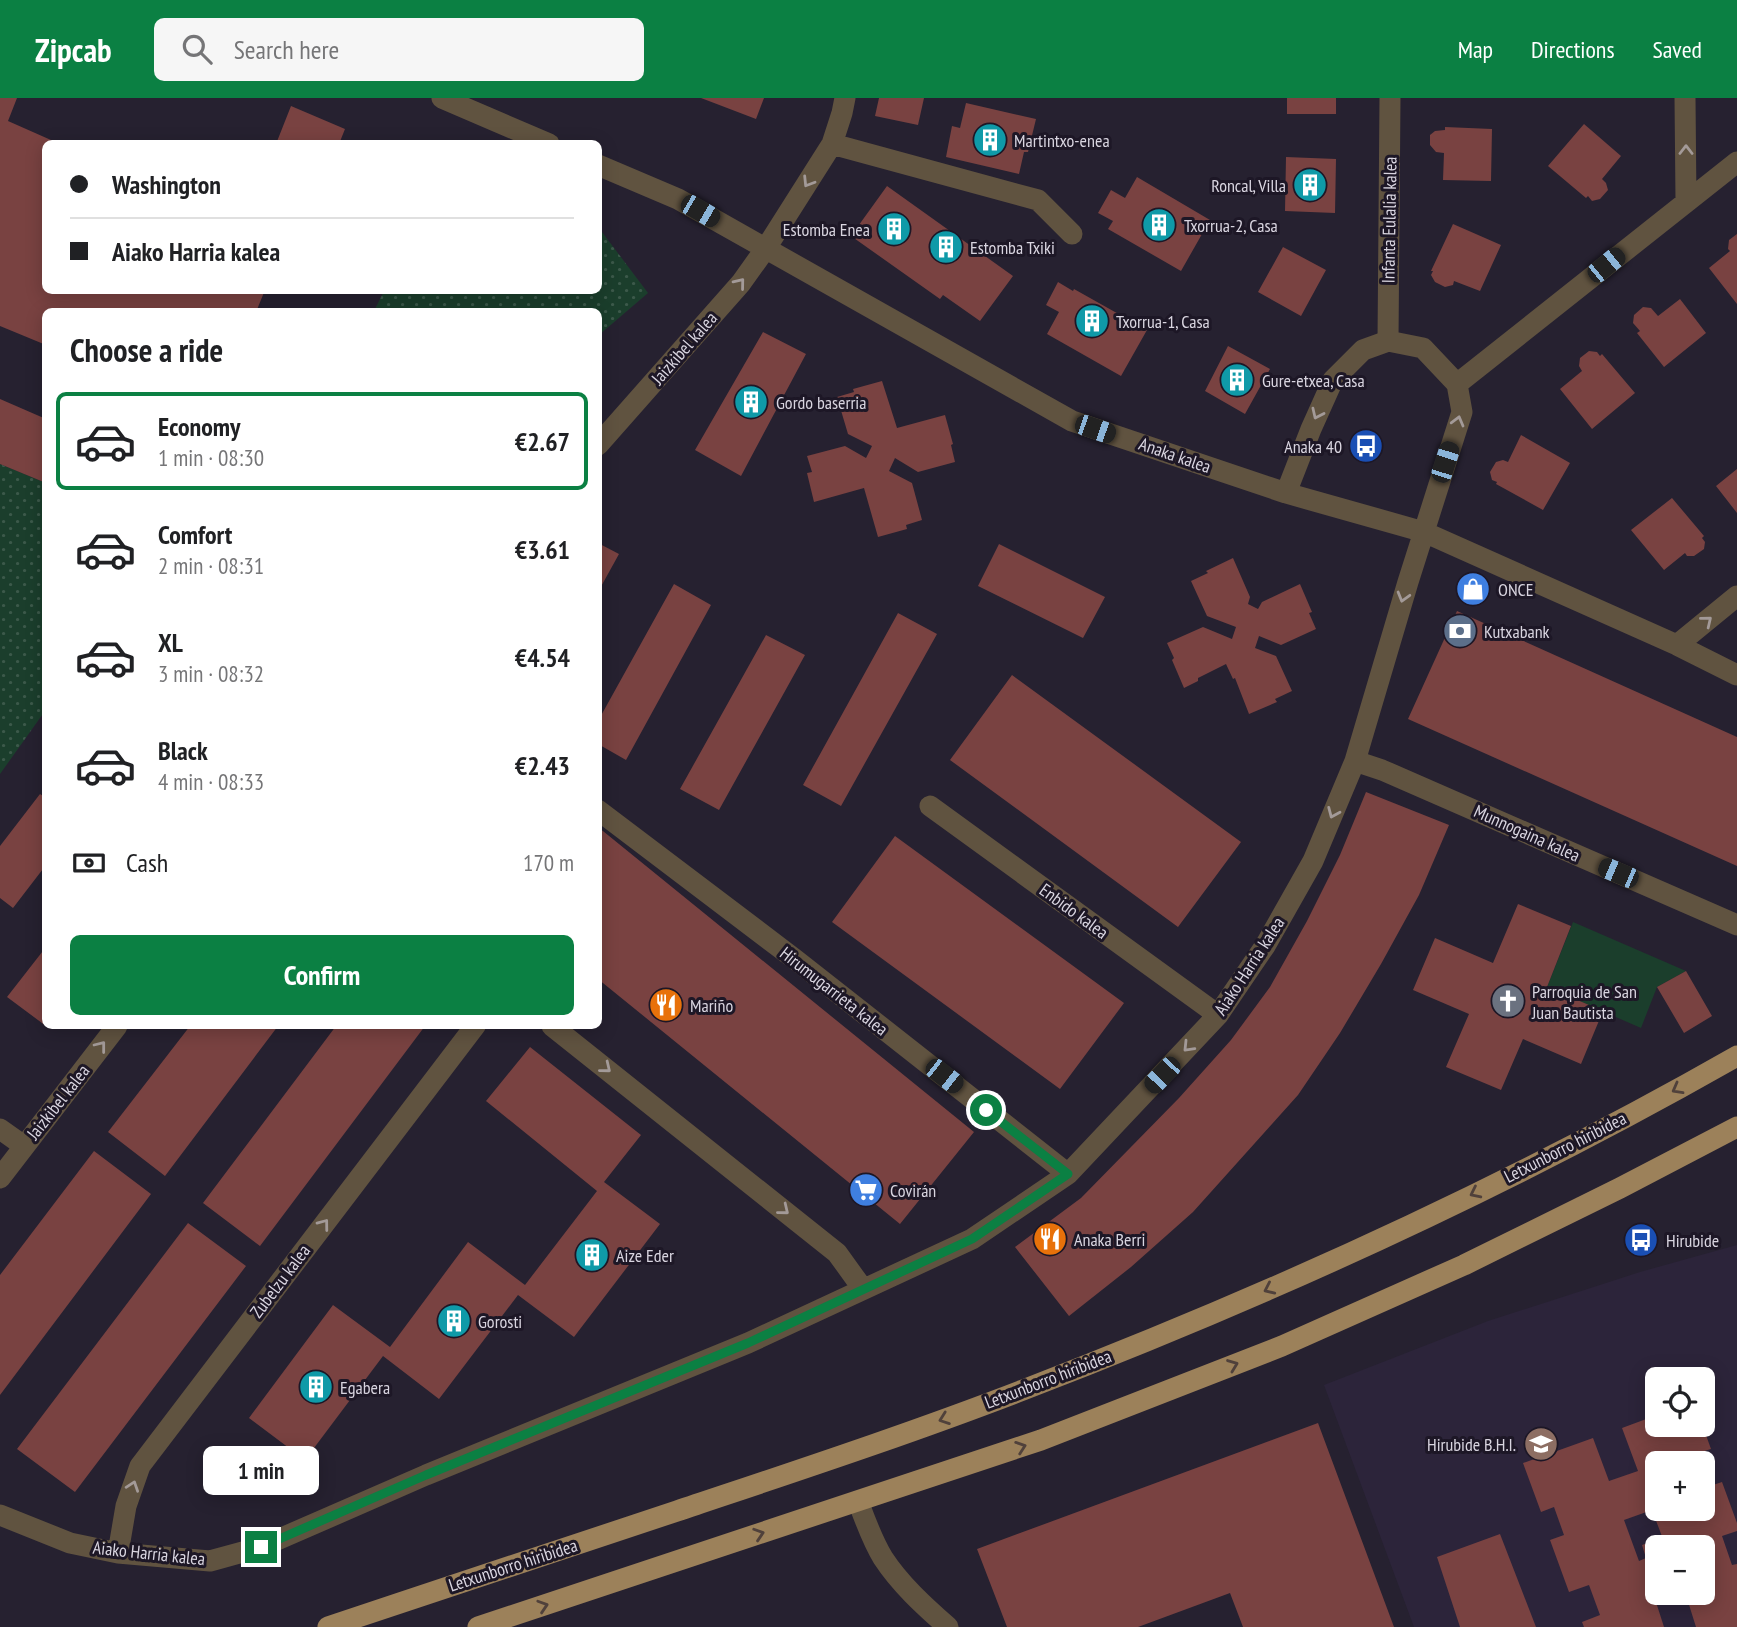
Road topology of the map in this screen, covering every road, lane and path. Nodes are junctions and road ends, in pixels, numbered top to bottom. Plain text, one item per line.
1 (442, 98) edge
2 (845, 98) edge
3 (1390, 98) edge
4 (1685, 98) edge
5 (540, 140) edge
6 (832, 144) junction
7 (1737, 162) edge
8 (602, 167) edge
9 (1686, 201) junction
10 (1072, 234) dead end
11 (766, 248) junction
12 (1388, 341) junction
13 (1457, 384) junction
14 (602, 440) edge
15 (1286, 493) junction
16 (1424, 532) junction
17 (1737, 596) edge
18 (1677, 645) junction
19 (1737, 675) edge
20 (1355, 761) junction
21 (930, 807) dead end
22 (602, 813) edge
23 (1737, 925) edge
24 (1219, 1015) junction
25 (115, 1029) edge
26 (473, 1029) edge
27 (556, 1029) edge
28 (1737, 1056) edge
29 (1737, 1126) edge
30 (0, 1129) edge
31 (24, 1146) junction
32 (1068, 1174) junction
33 (0, 1178) edge
34 (863, 1289) junction
35 (858, 1501) junction
36 (0, 1515) edge
37 (118, 1553) junction
38 (328, 1627) edge
39 (478, 1627) edge
40 (948, 1627) edge

1 - 5 street
2 - 6 street, Jaizkibel kalea
3 - 12 street, Infanta Eulalia kalea
9 -> 4 street
6 - 10 street
6 -> 11 street, Jaizkibel kalea
7 - 9 street
8 - 11 street, Anaka kalea
9 - 13 street
14 -> 11 street, Jaizkibel kalea
11 - 15 street, Anaka kalea
12 - 13 street
12 -> 15 street
16 -> 13 street, Aiako Harria kalea
15 - 16 street, Anaka kalea
16 - 18 street, Anaka kalea
16 -> 20 street, Aiako Harria kalea
18 -> 17 street
18 - 19 street, Anaka kalea
20 - 23 street, Munnogaina kalea
20 -> 24 street, Aiako Harria kalea
21 - 24 street, Enbido kalea
22 - 32 street, Hirumugarrieta kalea
24 -> 32 street, Aiako Harria kalea
31 -> 25 street, Jaizkibel kalea
37 -> 26 street, Zubelzu kalea
27 -> 34 street
28 -> 38 main road, Letxunborro hiribidea
35 -> 29 main road
30 - 31 street
31 - 33 street, Jaizkibel kalea
32 - 34 street, Aiako Harria kalea
34 - 37 street, Aiako Harria kalea
39 -> 35 main road
35 - 40 street
36 - 37 street, Aiako Harria kalea

